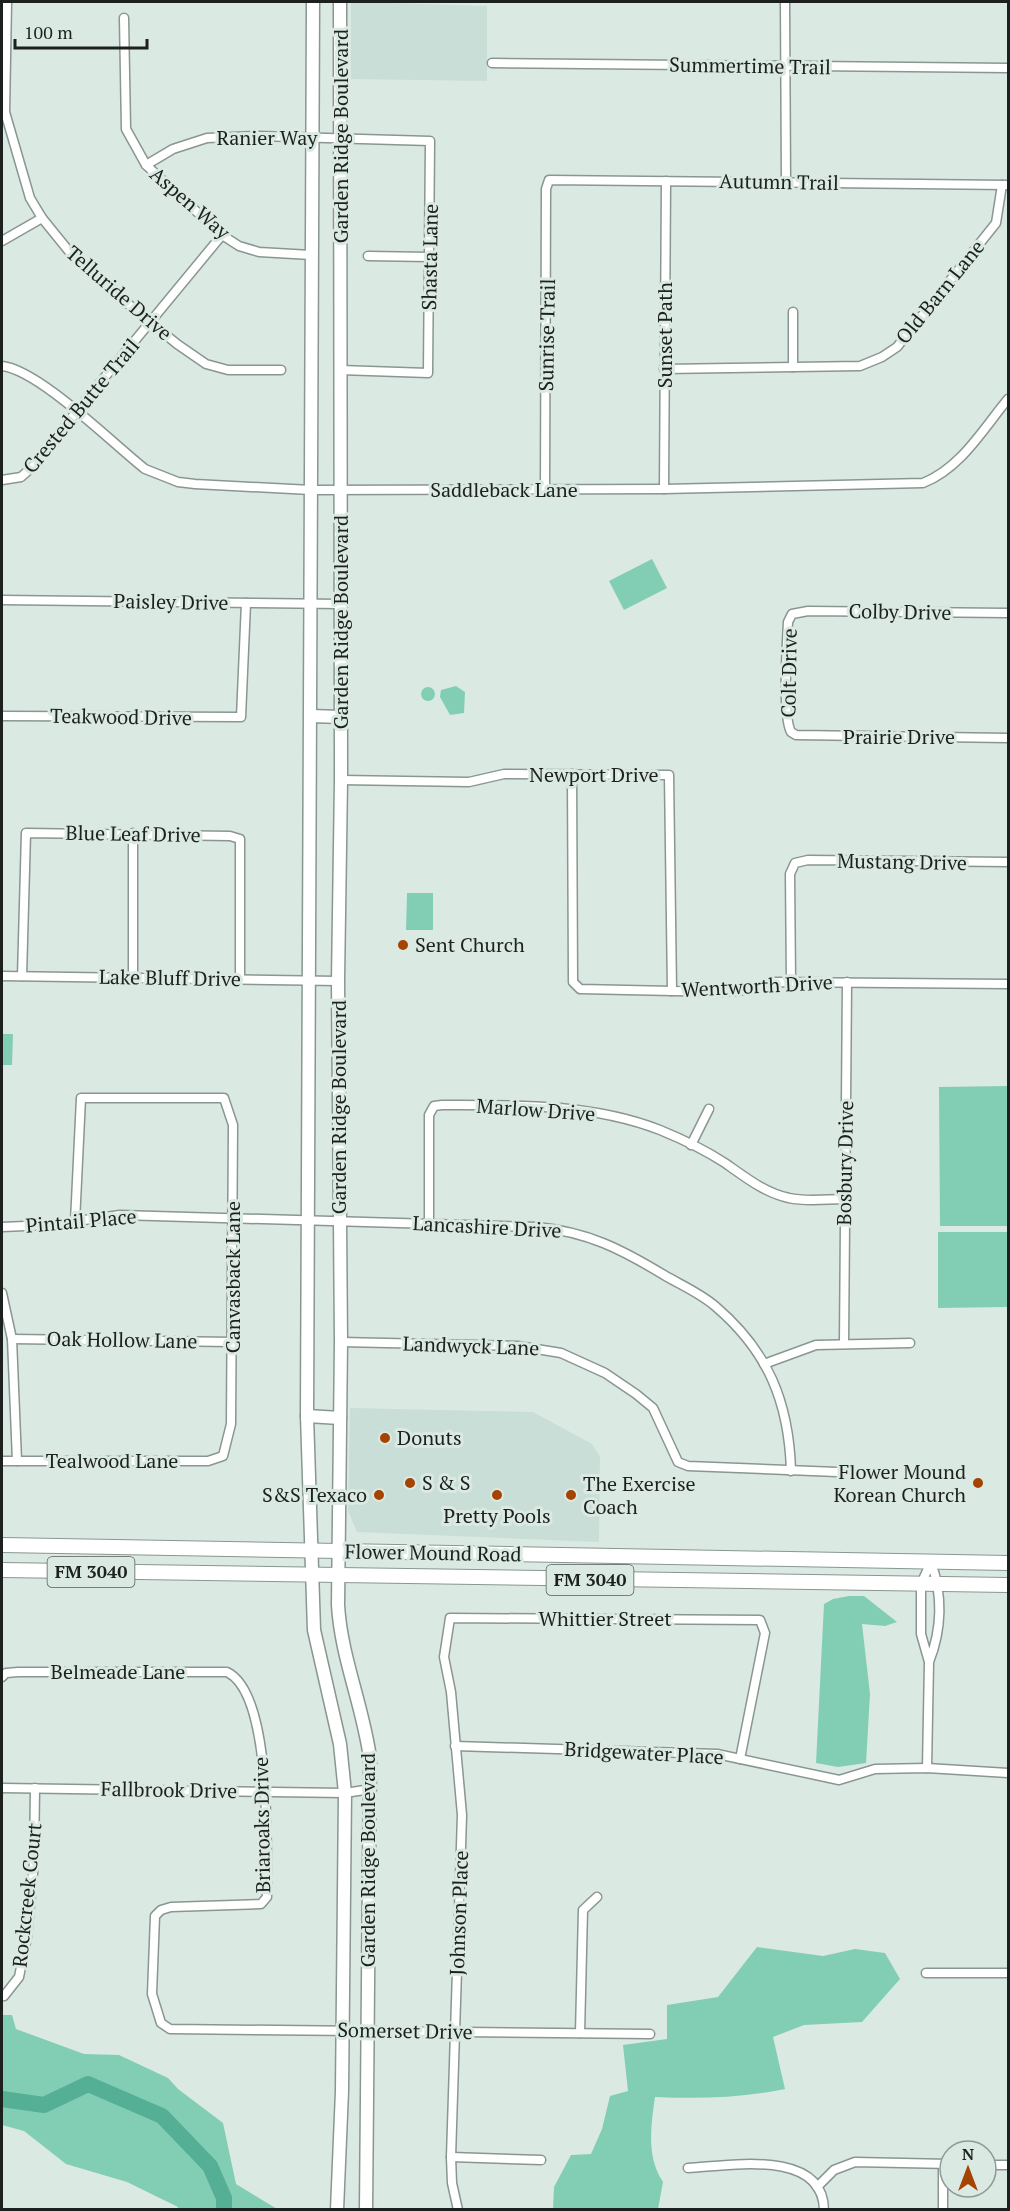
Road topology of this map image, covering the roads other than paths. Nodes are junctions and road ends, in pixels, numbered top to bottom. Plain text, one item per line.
1 (7, 2) edge
2 (313, 2) edge
3 (340, 2) edge
4 (785, 2) edge
5 (124, 18) dead end
6 (492, 63) dead end
7 (783, 66) junction
8 (1008, 68) edge
9 (3, 112) edge
10 (313, 137) junction
11 (341, 138) junction
12 (430, 141) joint
13 (146, 165) junction
14 (549, 180) joint
15 (666, 181) junction
16 (786, 183) junction
17 (1005, 185) edge
18 (42, 218) junction
19 (222, 235) junction
20 (2, 241) edge
21 (311, 255) junction
22 (368, 256) dead end
23 (430, 257) junction
24 (794, 312) dead end
25 (151, 323) junction
26 (2, 366) edge
27 (793, 367) junction
28 (664, 369) junction
29 (281, 370) dead end
30 (340, 370) junction
31 (1008, 399) edge
32 (76, 412) junction
33 (2, 480) edge
34 (664, 489) junction
35 (311, 490) junction
36 (341, 490) junction
37 (545, 490) junction
38 (2, 600) edge
39 (246, 603) junction
40 (311, 604) junction
41 (341, 604) junction
42 (1008, 612) edge
43 (792, 614) joint
44 (2, 716) edge
45 (311, 716) junction
46 (341, 717) junction
47 (791, 732) joint
48 (1008, 738) edge
49 (572, 774) junction
50 (341, 780) junction
51 (133, 833) junction
52 (1008, 862) edge
53 (2, 976) edge
54 (22, 976) junction
55 (133, 978) junction
56 (240, 979) junction
57 (310, 979) junction
58 (338, 981) junction
59 (791, 982) junction
60 (847, 982) junction
61 (1008, 984) edge
62 (672, 991) junction
63 (709, 1110) dead end
64 (691, 1145) junction
65 (844, 1199) junction
66 (233, 1218) junction
67 (309, 1219) junction
68 (340, 1221) junction
69 (75, 1222) junction
70 (429, 1224) junction
71 (2, 1227) edge
72 (2, 1293) edge
73 (12, 1339) junction
74 (233, 1342) junction
75 (341, 1342) junction
76 (844, 1344) junction
77 (910, 1344) dead end
78 (764, 1364) junction
79 (307, 1416) junction
80 (340, 1418) junction
81 (223, 1456) joint
82 (2, 1461) edge
83 (17, 1461) junction
84 (791, 1471) junction
85 (837, 1472) dead end
86 (2, 1545) edge
87 (311, 1551) junction
88 (339, 1551) junction
89 (931, 1562) junction
90 (1008, 1563) edge
91 (2, 1570) edge
92 (312, 1577) junction
93 (338, 1577) junction
94 (921, 1584) junction
95 (939, 1584) junction
96 (1008, 1585) edge
97 (450, 1618) joint
98 (929, 1662) junction
99 (2, 1677) edge
100 (236, 1677) joint
101 (455, 1746) junction
102 (740, 1759) junction
103 (927, 1768) junction
104 (1008, 1773) edge
105 (2, 1788) edge
106 (35, 1788) junction
107 (371, 1789) junction
108 (265, 1791) junction
109 (345, 1793) junction
110 (597, 1897) dead end
111 (926, 1973) dead end
112 (1008, 1973) edge
113 (4, 1996) dead end
114 (160, 2023) joint
115 (342, 2030) junction
116 (367, 2030) junction
117 (456, 2032) junction
118 (580, 2033) junction
119 (650, 2034) dead end
120 (451, 2157) junction
121 (541, 2160) dead end
122 (938, 2164) edge
123 (687, 2168) dead end
124 (817, 2187) junction
125 (337, 2210) edge
126 (366, 2210) edge
127 (458, 2210) edge
128 (824, 2210) edge

1 - 9 street, Telluride Drive
2 - 10 main road, Garden Ridge Boulevard
3 - 11 main road, Garden Ridge Boulevard
4 - 7 street
5 - 13 street, Aspen Way
6 - 7 street, Summertime Trail
7 - 8 street, Summertime Trail
7 - 16 street
9 - 18 street, Telluride Drive
10 - 11 street, Ranier Way
10 - 13 street, Ranier Way
10 - 21 main road, Garden Ridge Boulevard
11 - 12 street, Ranier Way
11 - 30 main road, Garden Ridge Boulevard
12 - 23 street, Shasta Lane
13 - 19 street, Aspen Way
14 - 15 street, Autumn Trail
14 - 37 street, Sunrise Trail
15 - 16 street, Autumn Trail
15 - 28 street, Sunset Path
16 - 17 street, Autumn Trail
17 - 27 street, Old Barn Lane
18 - 20 street
18 - 25 street, Telluride Drive
19 - 21 street, Aspen Way
19 - 25 street, Crested Butte Trail
21 - 35 main road, Garden Ridge Boulevard
22 - 23 street
23 - 30 street, Shasta Lane
24 - 27 street
25 - 29 street, Telluride Drive
25 - 32 street, Crested Butte Trail
26 - 32 street, Saddleback Lane
27 - 28 street, Old Barn Lane
28 - 34 street, Sunset Path
30 - 36 main road, Garden Ridge Boulevard
31 - 34 street, Saddleback Lane
32 - 33 street, Crested Butte Trail
32 - 35 street, Saddleback Lane
34 - 37 street, Saddleback Lane
35 - 36 street, Saddleback Lane
35 - 40 main road, Garden Ridge Boulevard
36 - 37 street, Saddleback Lane
36 - 41 main road, Garden Ridge Boulevard
38 - 39 street, Paisley Drive
39 - 40 street, Paisley Drive
39 - 44 street, Teakwood Drive
40 - 41 street, Paisley Drive
40 - 45 main road, Garden Ridge Boulevard
41 - 46 main road, Garden Ridge Boulevard
42 - 43 street, Colby Drive
43 - 47 street, Colt Drive
45 - 46 main road
45 - 57 main road, Garden Ridge Boulevard
46 - 50 main road, Garden Ridge Boulevard
47 - 48 street, Prairie Drive
49 - 50 street, Newport Drive
49 - 62 street, Wentworth Drive
49 - 62 street, Newport Drive
50 - 58 main road, Garden Ridge Boulevard
51 - 54 street, Blue Leaf Drive
51 - 55 street
51 - 56 street, Blue Leaf Drive
52 - 59 street, Mustang Drive
53 - 54 street, Lake Bluff Drive
54 - 55 street, Lake Bluff Drive
55 - 56 street, Lake Bluff Drive
56 - 57 street, Lake Bluff Drive
57 - 58 street, Lake Bluff Drive
57 - 67 main road, Garden Ridge Boulevard
58 - 68 main road, Garden Ridge Boulevard
59 - 60 street, Wentworth Drive
59 - 62 street, Wentworth Drive
60 - 61 street, Wentworth Drive
60 - 65 street, Bosbury Drive
63 - 64 street
64 - 65 street, Marlow Drive
64 - 70 street, Marlow Drive
65 - 76 street, Bosbury Drive
66 - 67 street, Pintail Place
66 - 69 street, Pintail Place
66 - 69 street, Canvasback Lane
66 - 74 street, Canvasback Lane
67 - 68 street, Pintail Place
67 - 79 main road, Garden Ridge Boulevard
68 - 70 street, Lancashire Drive
68 - 75 main road, Garden Ridge Boulevard
69 - 71 street, Pintail Place
70 - 78 street, Lancashire Drive
72 - 73 street
73 - 74 street, Oak Hollow Lane
73 - 83 street
74 - 81 street, Canvasback Lane
75 - 80 main road, Garden Ridge Boulevard
75 - 84 street, Landwyck Lane
76 - 77 street
76 - 78 street
78 - 84 street, Lancashire Drive
79 - 80 main road
79 - 87 main road, Garden Ridge Boulevard
80 - 88 main road, Garden Ridge Boulevard
81 - 83 street, Tealwood Lane
82 - 83 street, Tealwood Lane
84 - 85 street, Landwyck Lane
86 - 87 main road, Flower Mound Road / FM 3040
87 - 88 main road, Flower Mound Road / FM 3040
87 - 92 main road, Garden Ridge Boulevard
88 - 89 main road, Flower Mound Road / FM 3040
88 - 93 main road, Garden Ridge Boulevard
89 - 90 main road, Flower Mound Road / FM 3040
89 - 94 street
89 - 95 street
91 - 92 main road, Flower Mound Road / FM 3040
92 - 93 main road, Flower Mound Road / FM 3040
92 - 109 main road, Garden Ridge Boulevard
93 - 94 main road, Flower Mound Road / FM 3040
93 - 107 main road, Garden Ridge Boulevard
94 - 95 main road, Flower Mound Road / FM 3040
94 - 98 street
95 - 96 main road, Flower Mound Road / FM 3040
95 - 98 street
97 - 101 street, Johnson Place
97 - 102 street, Whittier Street
98 - 103 street
99 - 100 street, Belmeade Lane
100 - 108 street, Briaroaks Drive
101 - 102 street, Bridgewater Place
101 - 117 street, Johnson Place
102 - 103 street, Bridgewater Place
103 - 104 street, Bridgewater Place
105 - 106 street, Fallbrook Drive
106 - 108 street, Fallbrook Drive
106 - 113 street, Rockcreek Court
107 - 109 street, Fallbrook Drive
107 - 116 main road, Garden Ridge Boulevard
108 - 109 street, Fallbrook Drive
108 - 114 street, Briaroaks Drive
109 - 115 main road, Garden Ridge Boulevard
110 - 118 street
111 - 112 street
114 - 115 street, Somerset Drive
115 - 116 street, Somerset Drive
115 - 125 main road, Garden Ridge Boulevard
116 - 117 street, Somerset Drive
116 - 126 main road, Garden Ridge Boulevard
117 - 118 street, Somerset Drive
117 - 120 street, Johnson Place
118 - 119 street, Somerset Drive
120 - 121 street
120 - 127 street, Johnson Place
122 - 124 street
123 - 124 street
124 - 128 street

